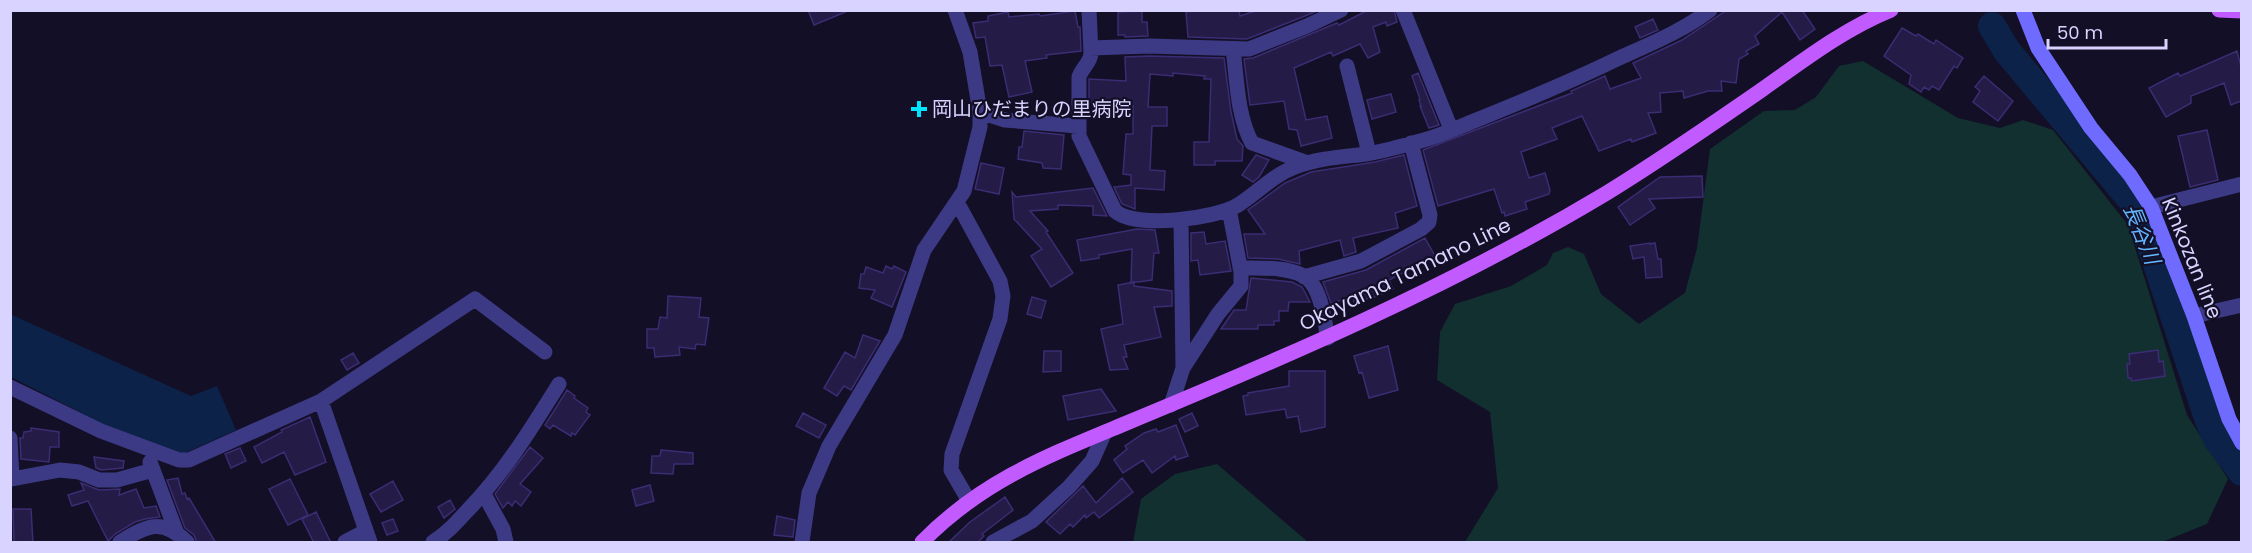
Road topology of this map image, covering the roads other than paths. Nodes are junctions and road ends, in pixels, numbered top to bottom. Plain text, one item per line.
1 (955, 10) edge
2 (1089, 10) edge
3 (1403, 10) edge
4 (1710, 10) edge
5 (1891, 10) edge
6 (2023, 10) edge
7 (2219, 10) edge
8 (2241, 11) edge
9 (1334, 12) edge
10 (1091, 48) junction
11 (1233, 49) junction
12 (1347, 66) dead end
13 (981, 112) junction
14 (1078, 126) junction
15 (1451, 129) junction
16 (1411, 143) junction
17 (1369, 153) junction
18 (1308, 163) junction
19 (2241, 184) edge
20 (957, 202) junction
21 (2151, 207) junction
22 (1229, 209) junction
23 (1181, 220) junction
24 (1240, 268) junction
25 (1304, 277) junction
26 (2241, 305) edge
27 (2194, 316) junction
28 (1328, 338) junction
29 (545, 352) dead end
30 (1183, 368) junction
31 (559, 384) dead end
32 (10, 387) edge
33 (321, 401) junction
34 (1171, 405) junction
35 (1105, 432) junction
36 (10, 438) edge
37 (2241, 443) edge
38 (146, 448) junction
39 (153, 470) junction
40 (484, 494) junction
41 (969, 501) junction
42 (176, 531) junction
43 (370, 539) edge
44 (120, 543) edge
45 (187, 543) edge
46 (345, 543) edge
47 (433, 543) edge
48 (506, 543) edge
49 (802, 543) edge
50 (922, 543) edge
51 (993, 543) edge

1 - 13 street
2 - 10 street
3 - 15 street
4 - 15 street
5 - 28 main road, Okayama Tamano Line
6 - 21 main road, Kinkozan line
7 - 8 main road
9 - 11 street
10 - 11 street
10 - 14 street
11 - 18 street
12 - 17 street
13 - 14 street
13 - 20 street
14 - 23 street
15 - 16 street
16 - 17 street
16 - 25 street
17 - 18 street
18 - 22 street
19 - 21 street
20 - 41 street
20 - 49 street
21 - 27 main road, Kinkozan line
22 - 23 street
22 - 24 street
23 - 30 street
24 - 25 street
24 - 30 street
25 - 28 street
26 - 27 street
27 - 37 main road, Kinkozan line
28 - 34 main road, Okayama Tamano Line
29 - 33 street
30 - 34 street
31 - 40 street
32 - 38 street
33 - 38 street
33 - 43 street
34 - 35 main road, Okayama Tamano Line
35 - 41 main road, Okayama Tamano Line
35 - 51 street
36 - 39 street
38 - 39 street
39 - 42 street
40 - 47 street
40 - 48 street
41 - 50 main road, Okayama Tamano Line
42 - 44 street
42 - 45 street
43 - 46 street

